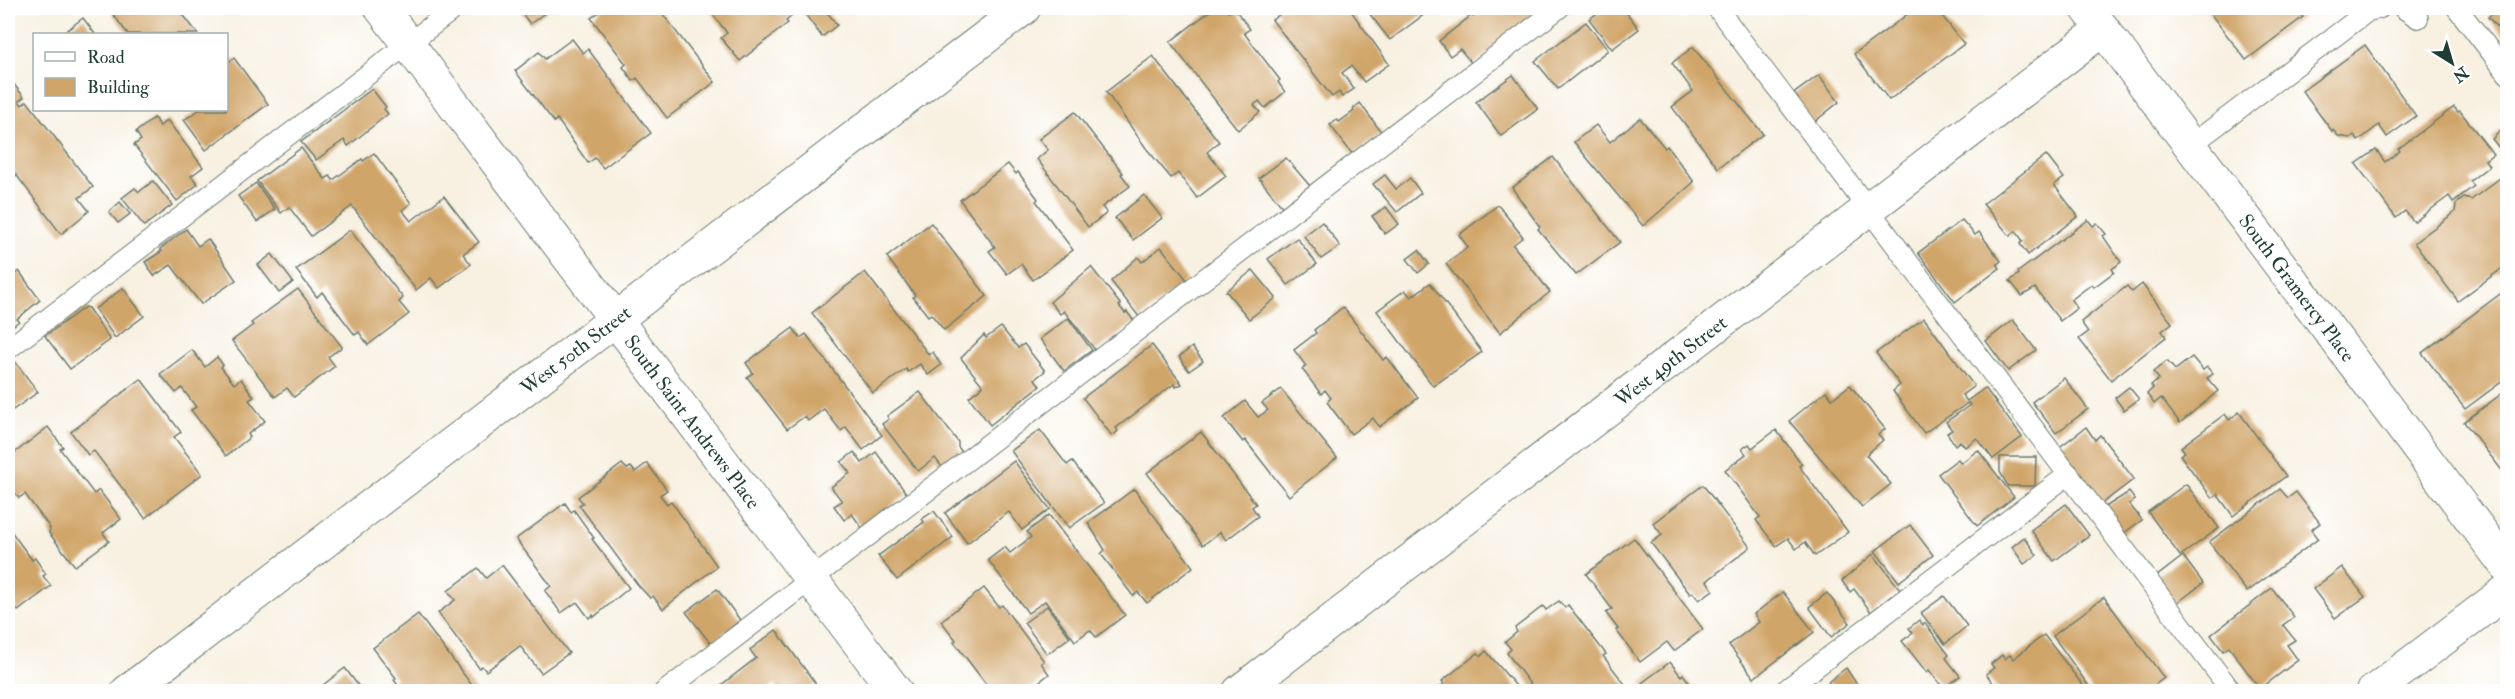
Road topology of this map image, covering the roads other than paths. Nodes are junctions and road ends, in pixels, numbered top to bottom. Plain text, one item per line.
1 (381, 8) edge
2 (455, 8) edge
3 (1024, 8) edge
4 (1559, 8) edge
5 (1717, 8) edge
6 (2380, 8) edge
7 (2457, 8) edge
8 (2095, 18) edge
9 (408, 43) junction
10 (2508, 74) edge
11 (2191, 146) junction
12 (1868, 208) junction
13 (615, 319) junction
14 (8, 349) edge
15 (2069, 474) junction
16 (2508, 568) edge
17 (811, 579) junction
18 (2508, 590) edge
19 (127, 692) edge
20 (664, 692) edge
21 (896, 692) edge
22 (1239, 692) edge
23 (1783, 692) edge
24 (2232, 692) edge
25 (2373, 692) edge

1 - 9 street, South Saint Andrews Place
2 - 9 lane
3 - 13 street, West 50th Street
4 - 17 lane
5 - 12 lane
6 - 11 lane
7 - 10 lane
8 - 11 street, South Gramercy Place
8 - 12 street, West 49th Street
9 - 13 street, South Saint Andrews Place
9 - 14 lane
11 - 16 street, South Gramercy Place
12 - 15 lane
12 - 22 street, West 49th Street
13 - 17 street, South Saint Andrews Place
13 - 19 street, West 50th Street
15 - 23 lane
15 - 24 lane
17 - 20 lane
17 - 21 street, South Saint Andrews Place
18 - 25 street

